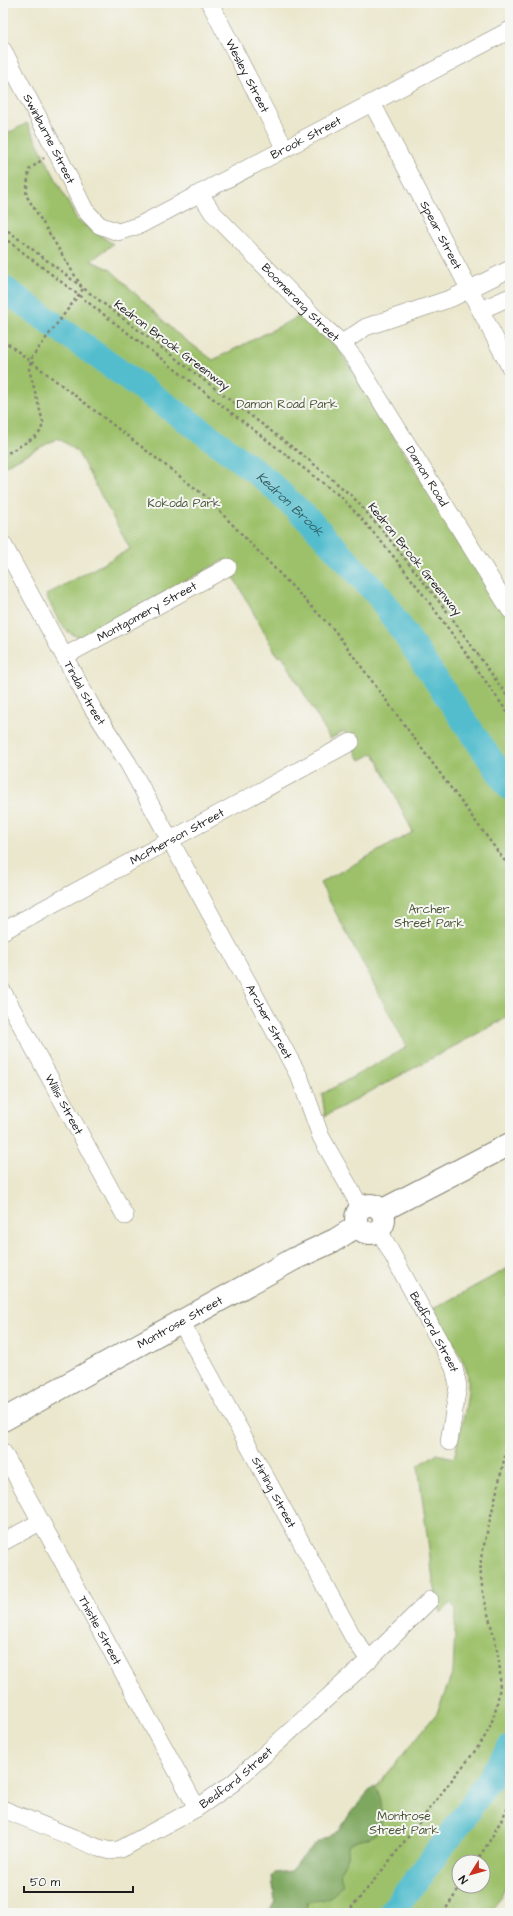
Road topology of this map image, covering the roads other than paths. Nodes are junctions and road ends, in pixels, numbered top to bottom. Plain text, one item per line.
1 (210, 3) edge
2 (510, 30) edge
3 (3, 50) edge
4 (372, 103) junction
5 (285, 149) junction
6 (200, 193) junction
7 (99, 225) joint
8 (510, 269) edge
9 (470, 289) junction
10 (510, 297) edge
11 (481, 310) junction
12 (342, 343) junction
13 (510, 367) edge
14 (3, 544) edge
15 (228, 567) dead end
16 (510, 610) edge
17 (65, 656) junction
18 (351, 742) dead end
19 (170, 840) junction
20 (3, 931) edge
21 (3, 992) edge
22 (510, 1144) edge
23 (125, 1216) dead end
24 (370, 1218) junction
25 (181, 1322) junction
26 (3, 1420) edge
27 (449, 1442) dead end
28 (3, 1452) edge
29 (40, 1522) junction
30 (3, 1542) edge
31 (430, 1600) dead end
32 (370, 1660) junction
33 (197, 1808) junction
34 (3, 1809) edge

1 - 5 street, Wesley Street
2 - 4 street, Brook Street
3 - 7 street, Swinburne Street
4 - 5 street, Brook Street
4 - 9 street, Spear Street
5 - 6 street, Brook Street
6 - 7 street, Brook Street
6 - 12 street, Boomerang Street
8 - 9 street, Boomerang Street
9 - 11 street, Spear Street
9 - 12 street, Boomerang Street
10 - 11 street
11 - 13 street, Spear Street
12 - 16 street, Damon Road
14 - 17 street, Tindal Street
15 - 17 street, Montgomery Street
17 - 19 street, Tindal Street
18 - 19 street, McPherson Street
19 - 20 street, McPherson Street
19 - 24 street, Archer Street
21 - 23 street, Willis Street
22 - 24 street, Montrose Street
24 - 25 street, Montrose Street
24 - 27 street, Bedford Street
25 - 26 street, Montrose Street
25 - 32 street, Stirling Street
28 - 29 street, Thistle Street
29 - 30 street
29 - 33 street, Thistle Street
31 - 32 street, Bedford Street
32 - 33 street, Bedford Street
33 - 34 street, Bedford Street

